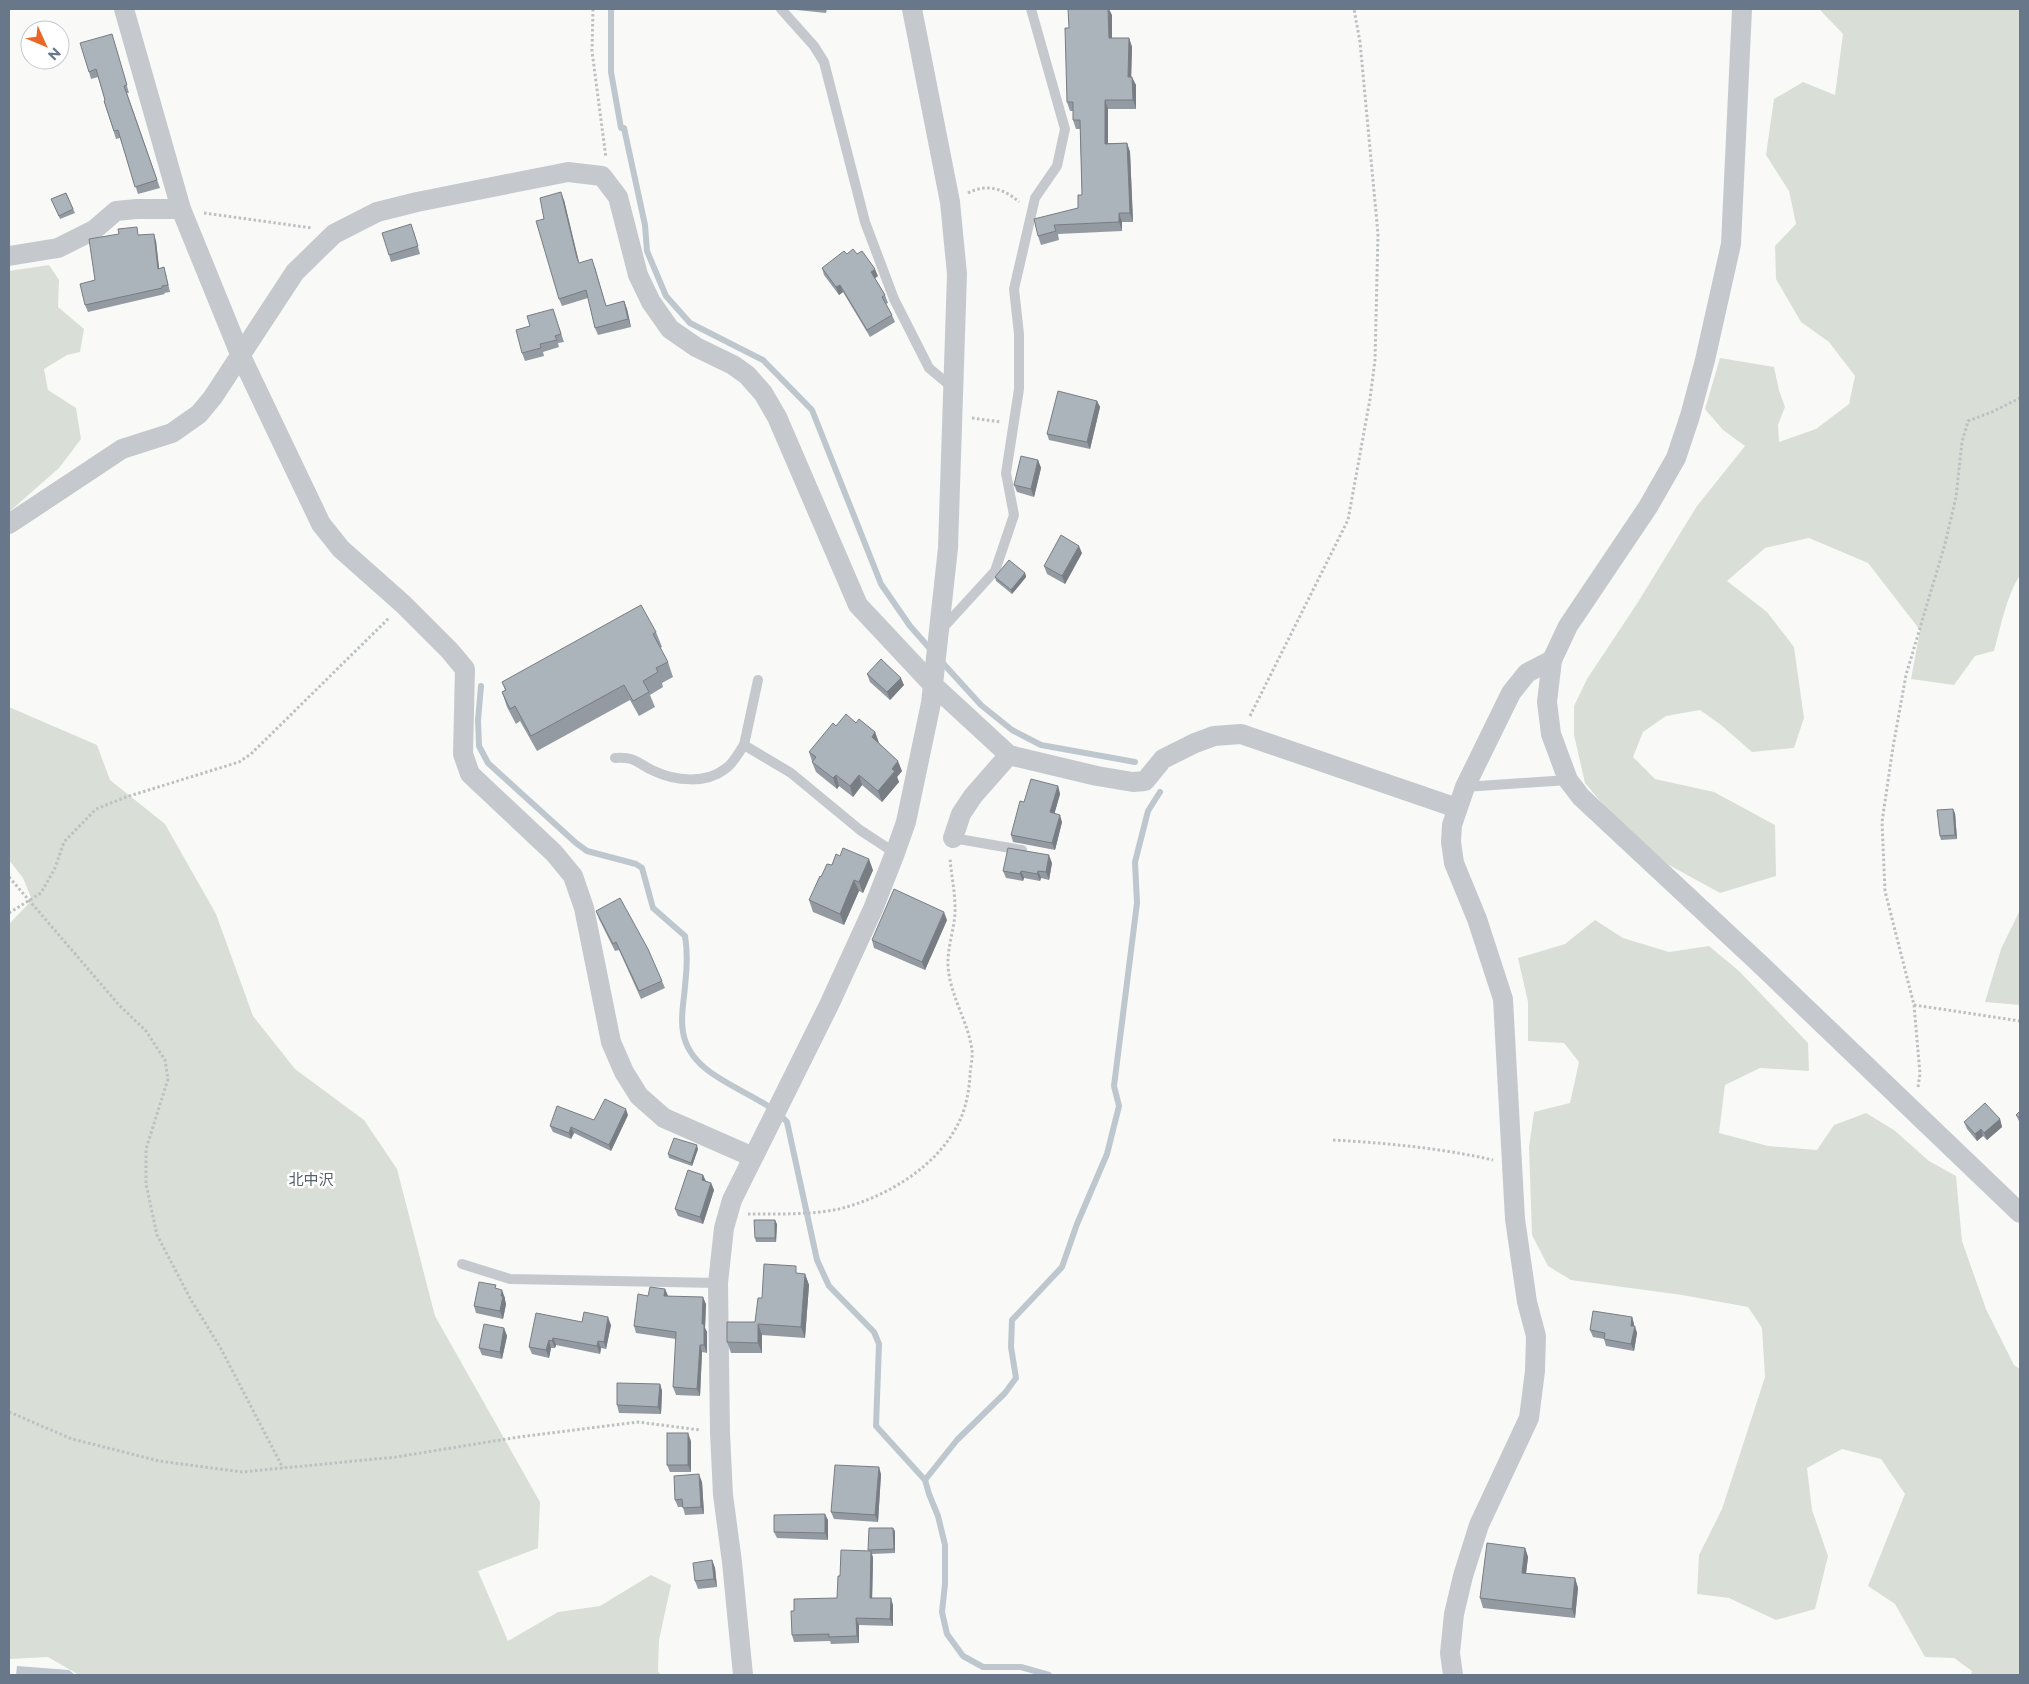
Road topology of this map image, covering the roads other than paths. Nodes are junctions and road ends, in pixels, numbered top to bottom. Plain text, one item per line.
1 (124, 9) edge
2 (781, 9) edge
3 (912, 9) edge
4 (1031, 9) edge
5 (1742, 9) edge
6 (181, 209) junction
7 (9, 256) edge
8 (240, 354) junction
9 (954, 389) junction
10 (9, 524) edge
11 (938, 633) junction
12 (1552, 660) junction
13 (758, 680) dead end
14 (932, 684) junction
15 (744, 745) junction
16 (1009, 755) junction
17 (615, 758) dead end
18 (1568, 780) junction
19 (1465, 787) junction
20 (1457, 808) junction
21 (953, 838) joint
22 (1034, 852) edge
23 (895, 853) junction
24 (753, 1156) junction
25 (2020, 1213) edge
26 (462, 1264) dead end
27 (718, 1283) junction
28 (743, 1675) edge
29 (1453, 1675) edge

1 - 6 street
2 - 9 lane
3 - 9 street
4 - 11 lane
5 - 12 street
6 - 7 street
6 - 8 street
8 - 10 street
8 - 14 street
8 - 24 street
9 - 11 street
11 - 14 street
12 - 18 street
12 - 19 street
13 - 15 lane
14 - 16 street
14 - 23 street
15 - 17 lane
15 - 23 lane
16 - 20 street
16 - 21 street
18 - 19 lane
18 - 25 street
19 - 20 street
20 - 29 street
21 - 22 lane
23 - 24 street
24 - 27 street
26 - 27 lane
27 - 28 street

